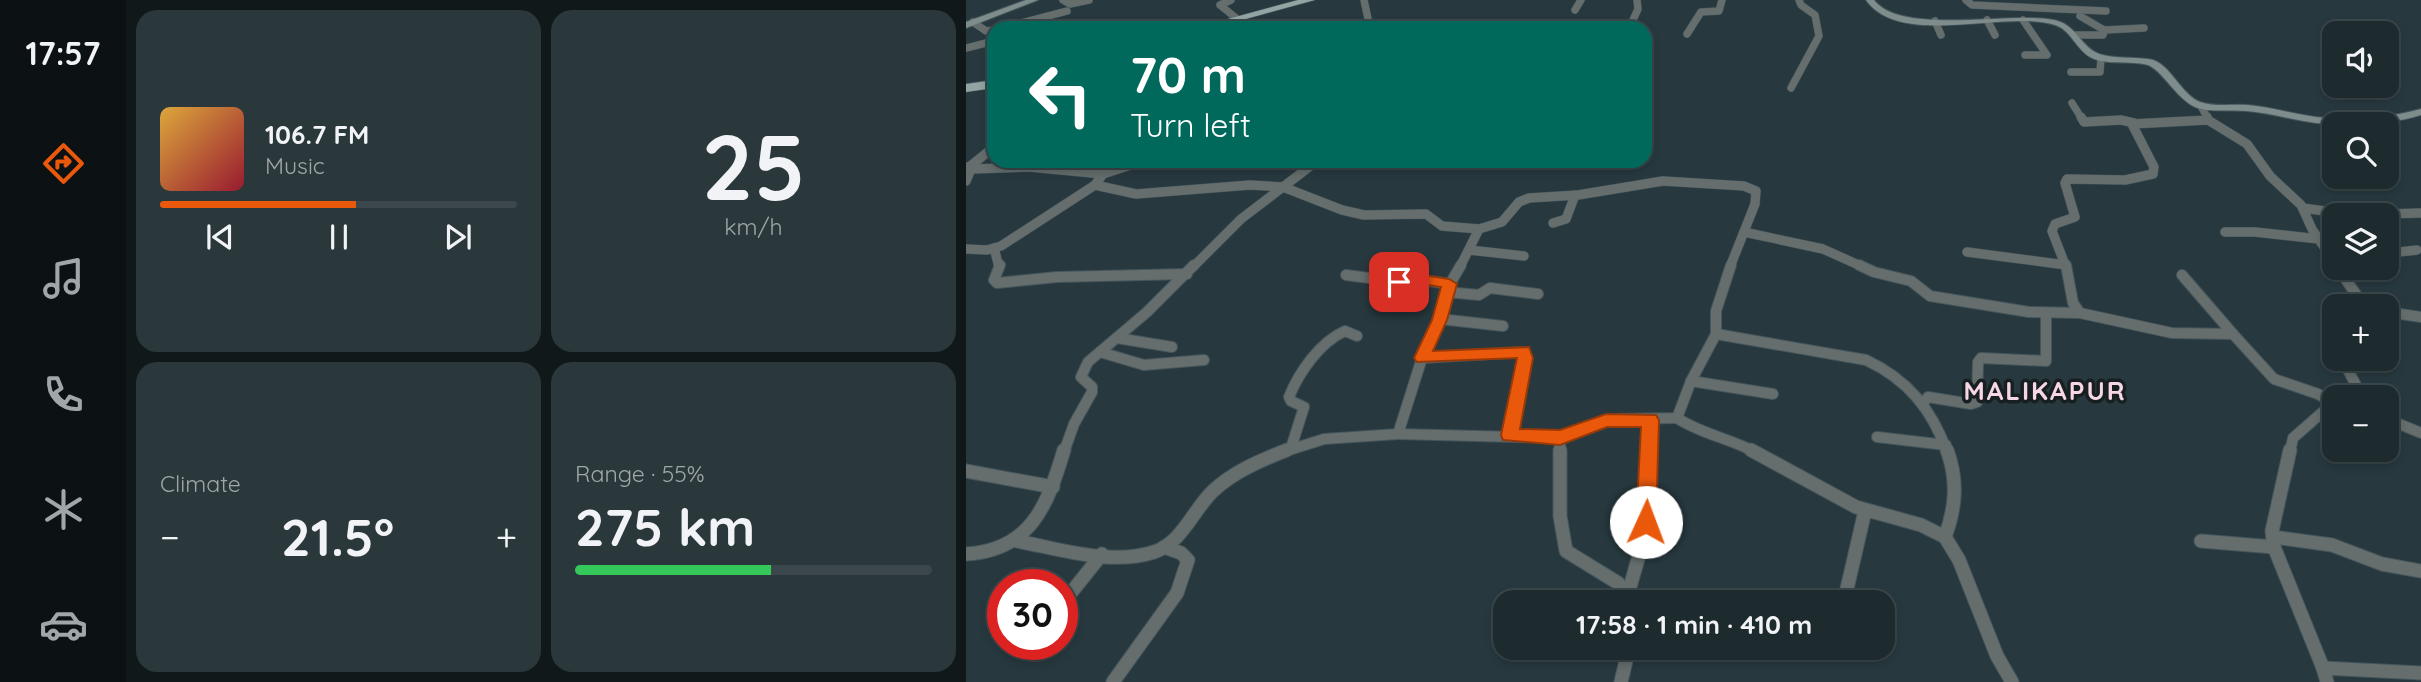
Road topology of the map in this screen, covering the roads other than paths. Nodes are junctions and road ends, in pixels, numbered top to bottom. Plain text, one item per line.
1 (1034, 0) edge
2 (1063, 0) edge
3 (1089, 0) edge
4 (1231, 0) edge
5 (1310, 0) edge
6 (1364, 0) edge
7 (1581, 0) edge
8 (1637, 0) edge
9 (1722, 0) edge
10 (1800, 0) edge
11 (1870, 0) edge
12 (1966, 0) edge
13 (2040, 3) edge
14 (1985, 6) junction
15 (1575, 10) dead end
16 (1067, 11) dead end
17 (2106, 12) dead end
18 (2080, 16) dead end
19 (1236, 18) junction
20 (1633, 20) dead end
21 (1988, 20) junction
22 (2023, 20) junction
23 (1029, 21) edge
24 (1225, 21) edge
25 (1368, 21) edge
26 (1934, 21) junction
27 (2053, 22) junction
28 (970, 24) edge
29 (2144, 27) dead end
30 (2104, 30) junction
31 (987, 31) edge
32 (1686, 34) dead end
33 (1941, 35) dead end
34 (1996, 35) dead end
35 (2075, 35) junction
36 (987, 43) edge
37 (966, 48) edge
38 (2025, 55) dead end
39 (2101, 58) junction
40 (2071, 72) dead end
41 (987, 85) edge
42 (966, 88) edge
43 (1791, 88) dead end
44 (2072, 103) dead end
45 (2201, 106) junction
46 (2420, 113) edge
47 (2208, 120) junction
48 (2134, 123) junction
49 (987, 153) edge
50 (987, 167) edge
51 (968, 168) edge
52 (1060, 168) edge
53 (1121, 168) edge
54 (1308, 168) edge
55 (1103, 174) junction
56 (966, 181) edge
57 (1095, 185) junction
58 (1283, 187) junction
59 (1574, 195) junction
60 (2303, 208) junction
61 (2421, 213) edge
62 (1553, 223) dead end
63 (1479, 229) junction
64 (1744, 232) junction
65 (2225, 232) dead end
66 (2319, 239) junction
67 (2322, 244) edge
68 (994, 248) junction
69 (966, 249) edge
70 (1469, 250) junction
71 (2417, 250) dead end
72 (1967, 252) dead end
73 (2399, 253) edge
74 (1524, 256) dead end
75 (2066, 265) junction
76 (1187, 274) junction
77 (1346, 275) dead end
78 (2182, 275) dead end
79 (1448, 288) junction
80 (1538, 294) dead end
81 (2080, 313) junction
82 (2046, 314) junction
83 (2399, 314) edge
84 (2421, 317) edge
85 (1440, 320) junction
86 (1503, 326) dead end
87 (1716, 334) junction
88 (2233, 334) junction
89 (1357, 336) dead end
90 (1117, 338) junction
91 (1172, 347) dead end
92 (1100, 352) junction
93 (1422, 358) junction
94 (1204, 360) dead end
95 (1690, 381) junction
96 (1773, 394) dead end
97 (2322, 397) edge
98 (1923, 403) junction
99 (2322, 414) edge
100 (1677, 418) junction
101 (1650, 420) junction
102 (2399, 424) edge
103 (2421, 433) edge
104 (1398, 434) junction
105 (1510, 435) junction
106 (1877, 437) dead end
107 (1560, 438) junction
108 (1946, 445) junction
109 (1291, 448) junction
110 (966, 471) edge
111 (1053, 486) junction
112 (1865, 511) junction
113 (1945, 537) junction
114 (1017, 541) junction
115 (2201, 541) dead end
116 (2274, 542) junction
117 (1164, 547) junction
118 (966, 554) edge
119 (1102, 554) junction
120 (2421, 571) edge
121 (1078, 584) edge
122 (1623, 590) edge
123 (1631, 590) edge
124 (1847, 590) edge
125 (1626, 660) edge
126 (2421, 673) edge
127 (2325, 675) edge
128 (1113, 682) edge
129 (1621, 682) edge
130 (2012, 682) edge

1 - 28 street
2 - 3 street
4 - 19 street
5 - 19 main road
6 - 25 street
7 - 15 street
8 - 20 street
9 - 32 street
10 - 43 street
11 - 26 street
12 - 14 street
13 - 14 street
13 - 17 street
13 - 27 street
14 - 21 street
16 - 23 street
18 - 30 street
19 - 24 main road
21 - 22 street
21 - 26 street
21 - 34 street
22 - 27 street
22 - 38 street
26 - 33 street
27 - 35 street
28 - 31 street
29 - 30 street
30 - 35 street
35 - 39 street
36 - 37 street
39 - 40 street
39 - 45 street
41 - 42 main road
44 - 48 street
45 - 46 street
45 - 47 street
47 - 48 street
47 - 60 street
48 - 75 street
49 - 51 street
50 - 51 street
51 - 56 street
52 - 55 street
53 - 55 street
54 - 58 street
55 - 57 street
57 - 58 street
57 - 68 street
58 - 63 street
58 - 76 street
59 - 62 street
59 - 63 street
59 - 64 street
60 - 61 street
60 - 66 street
63 - 70 street
64 - 82 street
64 - 87 street
65 - 66 street
66 - 67 street
68 - 69 street
68 - 76 street
70 - 74 street
70 - 79 street
71 - 73 street
72 - 75 street
75 - 81 street
76 - 90 street
77 - 79 street
78 - 88 street
79 - 80 street
79 - 85 street
81 - 82 street
81 - 88 street
82 - 98 street
83 - 84 street
85 - 86 street
85 - 93 street
87 - 95 street
87 - 98 street
88 - 97 street
89 - 109 street
90 - 91 street
90 - 92 street
92 - 94 street
92 - 111 street
93 - 104 street
93 - 105 street
95 - 96 street
95 - 100 street
98 - 108 street
99 - 116 street
100 - 101 street
100 - 112 street
101 - 107 street
101 - 123 street
102 - 103 street
104 - 105 street
104 - 109 street
105 - 107 street
106 - 108 street
107 - 122 street
108 - 113 street
109 - 117 street
110 - 111 street
111 - 114 street
112 - 113 street
112 - 124 street
113 - 130 street
114 - 118 street
114 - 119 street
115 - 116 street
116 - 120 street
116 - 127 street
117 - 119 street
117 - 128 street
119 - 121 street
125 - 129 street
126 - 127 street

